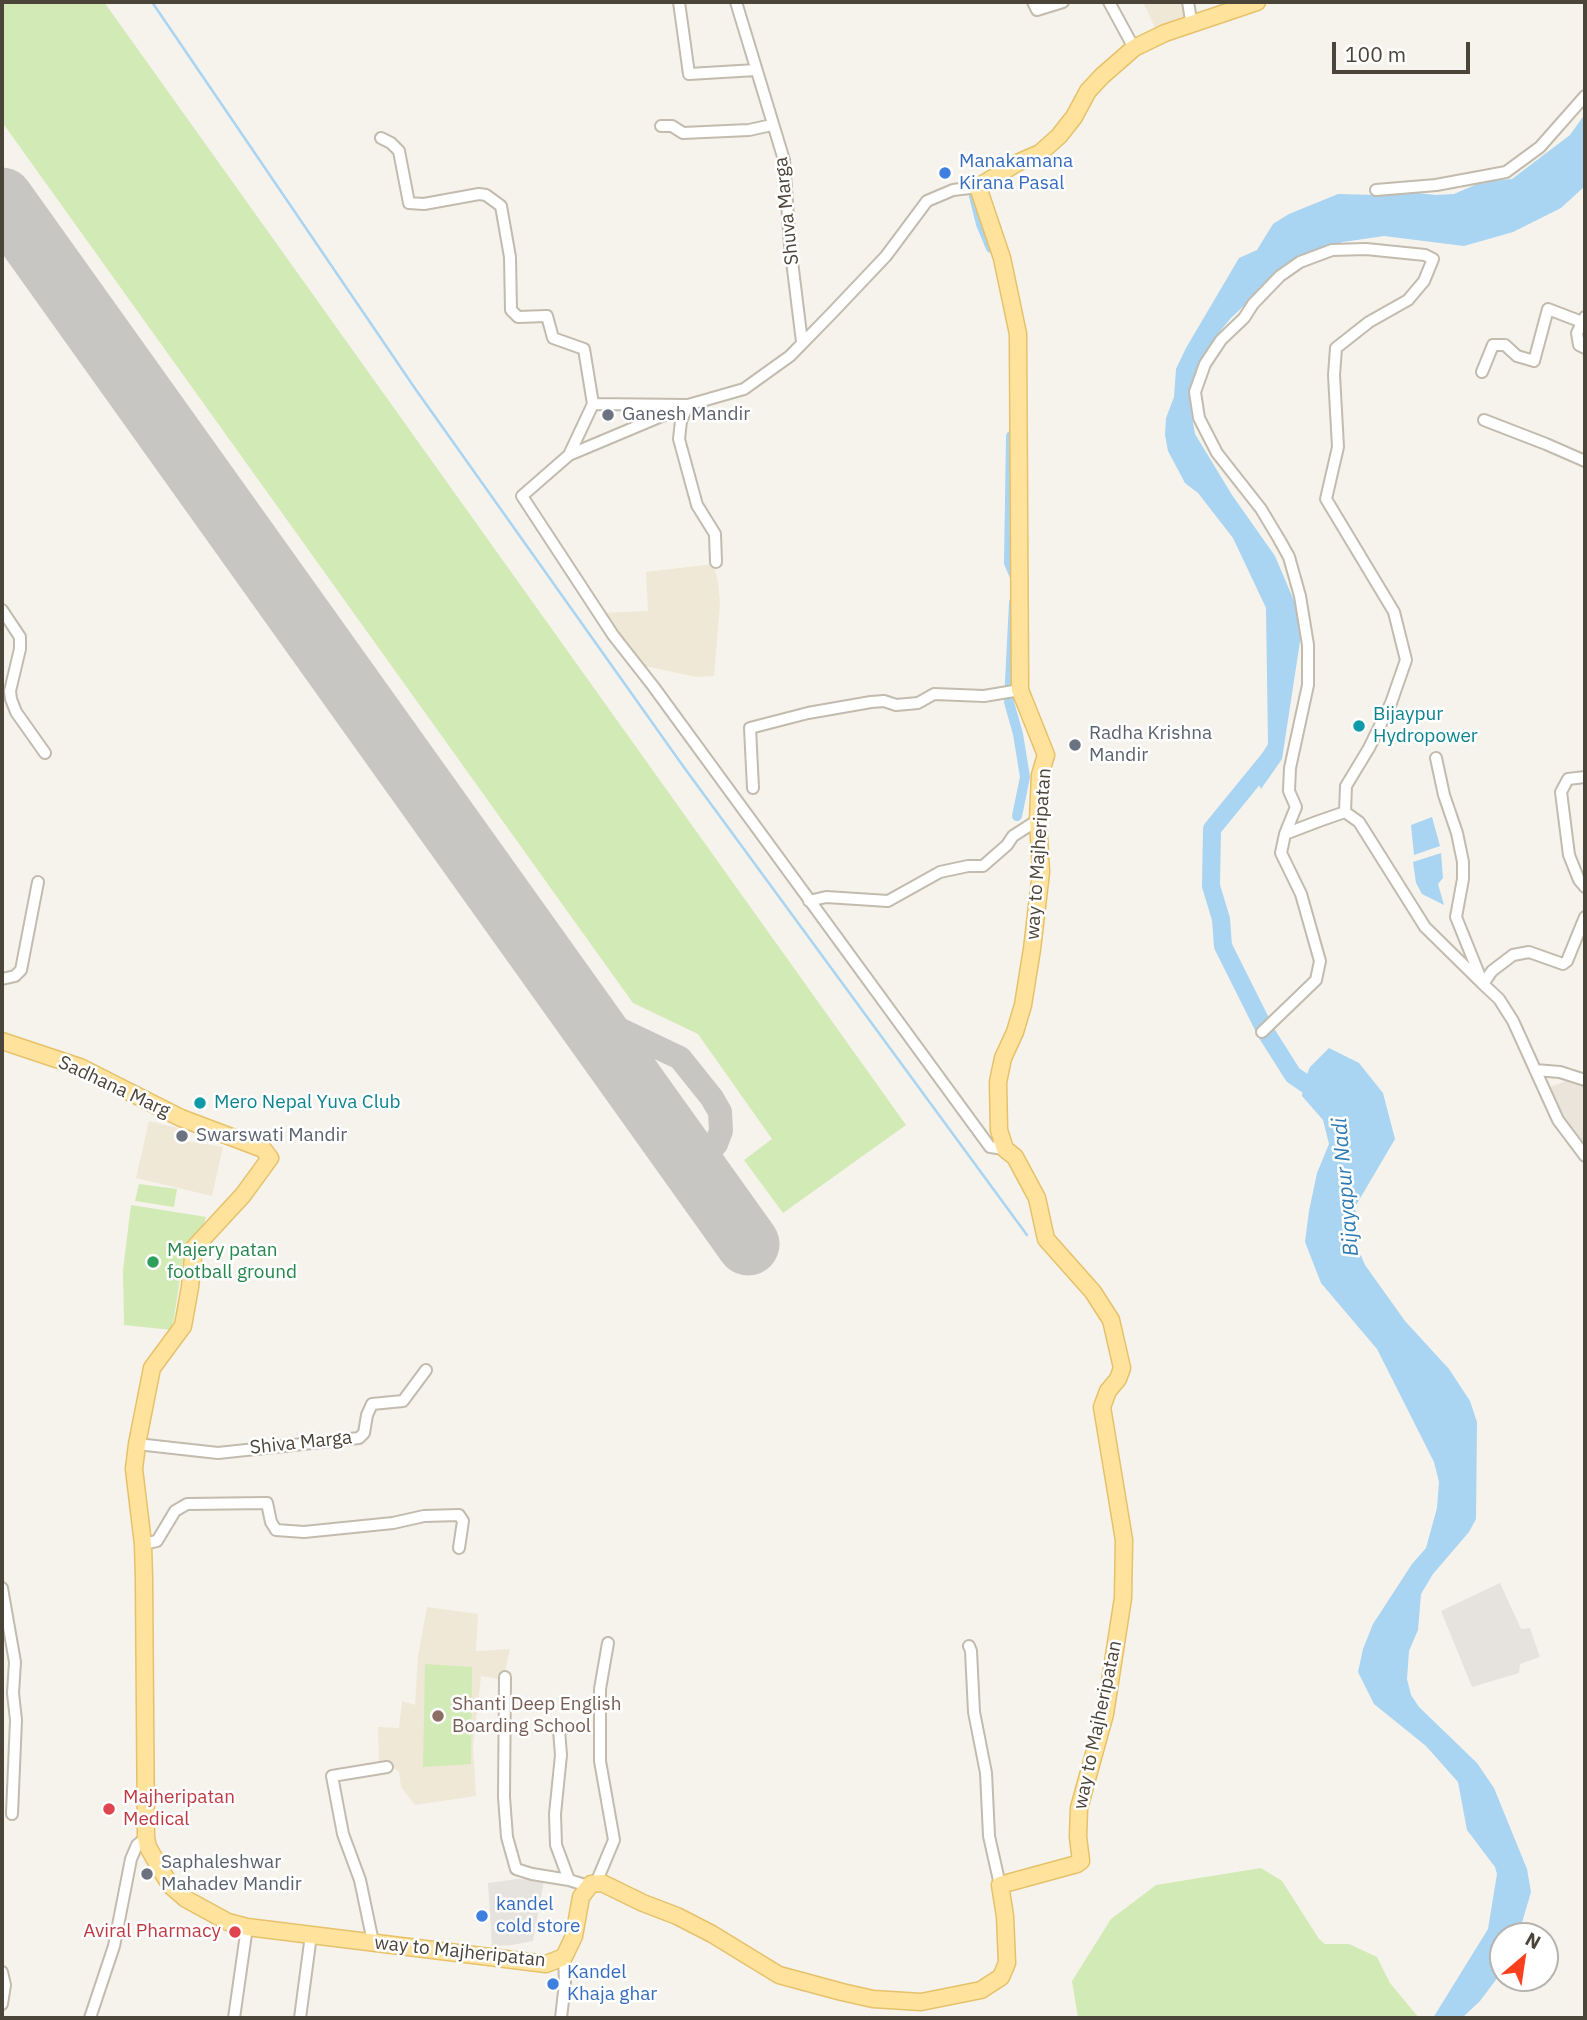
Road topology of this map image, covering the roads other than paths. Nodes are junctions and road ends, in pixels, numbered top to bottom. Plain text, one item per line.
1 (679, 2) edge
2 (736, 2) edge
3 (1033, 2) edge
4 (1063, 2) edge
5 (1109, 2) edge
6 (1188, 2) edge
7 (1257, 2) edge
8 (1192, 26) junction
9 (1134, 48) junction
10 (756, 70) junction
11 (1585, 96) edge
12 (772, 125) junction
13 (661, 126) dead end
14 (381, 138) dead end
15 (978, 187) junction
16 (1376, 190) dead end
17 (1584, 319) edge
18 (802, 342) junction
19 (1585, 348) edge
20 (1482, 372) dead end
21 (593, 404) junction
22 (688, 405) junction
23 (1484, 421) dead end
24 (569, 455) junction
25 (1585, 461) edge
26 (716, 562) dead end
27 (2, 610) edge
28 (1020, 690) junction
29 (45, 753) dead end
30 (1436, 758) dead end
31 (1585, 777) edge
32 (753, 788) dead end
33 (1345, 813) junction
34 (1038, 820) junction
35 (1285, 834) junction
36 (38, 882) dead end
37 (1585, 887) edge
38 (809, 901) junction
39 (1585, 916) edge
40 (2, 979) edge
41 (1483, 984) junction
42 (1265, 1030) dead end
43 (2, 1041) edge
44 (1535, 1070) junction
45 (1585, 1080) edge
46 (227, 1134) joint
47 (1006, 1149) junction
48 (1585, 1156) edge
49 (426, 1370) dead end
50 (137, 1444) junction
51 (143, 1544) junction
52 (459, 1548) dead end
53 (2, 1588) edge
54 (608, 1643) dead end
55 (969, 1646) dead end
56 (505, 1676) dead end
57 (559, 1730) dead end
58 (387, 1767) dead end
59 (12, 1814) dead end
60 (146, 1838) junction
61 (569, 1880) junction
62 (592, 1884) junction
63 (1000, 1885) junction
64 (247, 1927) junction
65 (311, 1935) junction
66 (373, 1942) junction
67 (564, 1957) junction
68 (2, 1972) edge
69 (2, 2004) edge
70 (90, 2018) edge
71 (234, 2018) edge
72 (300, 2018) edge
73 (561, 2018) edge

1 - 10 street
2 - 10 street, Shuva Marga
3 - 4 street
5 - 9 street
6 - 8 street
7 - 8 main road
8 - 9 main road
9 - 15 main road
10 - 12 street, Shuva Marga
11 - 16 street
12 - 13 street
12 - 18 street, Shuva Marga
14 - 21 street
15 - 18 street
15 - 28 main road, way to Majheripatan
17 - 19 street
17 - 20 street
18 - 22 street
21 - 22 street
21 - 24 street
22 - 24 street
22 - 26 street
23 - 25 street
24 - 38 street
27 - 29 street
28 - 32 street
28 - 34 main road, way to Majheripatan
30 - 41 street
31 - 37 street
33 - 35 street
33 - 35 street
33 - 41 street
34 - 38 street
34 - 47 main road, way to Majheripatan
35 - 42 street
36 - 40 street
38 - 47 street
39 - 41 street
41 - 44 street
43 - 46 main road, Sadhana Marg
44 - 45 street
44 - 48 street
46 - 50 main road, way to Majheripatan
47 - 63 main road, way to Majheripatan
49 - 50 street, Shiva Marga
50 - 51 main road, way to Majheripatan
51 - 52 street
51 - 60 main road, way to Majheripatan
53 - 59 street
54 - 62 street
55 - 63 street
56 - 61 street
57 - 61 street
58 - 66 street
60 - 64 main road, way to Majheripatan
60 - 70 street
61 - 62 street
62 - 63 main road
62 - 67 main road, way to Majheripatan
64 - 65 main road, way to Majheripatan
64 - 71 street
65 - 66 main road, way to Majheripatan
65 - 72 street
66 - 67 main road, way to Majheripatan
67 - 73 street
68 - 69 street

